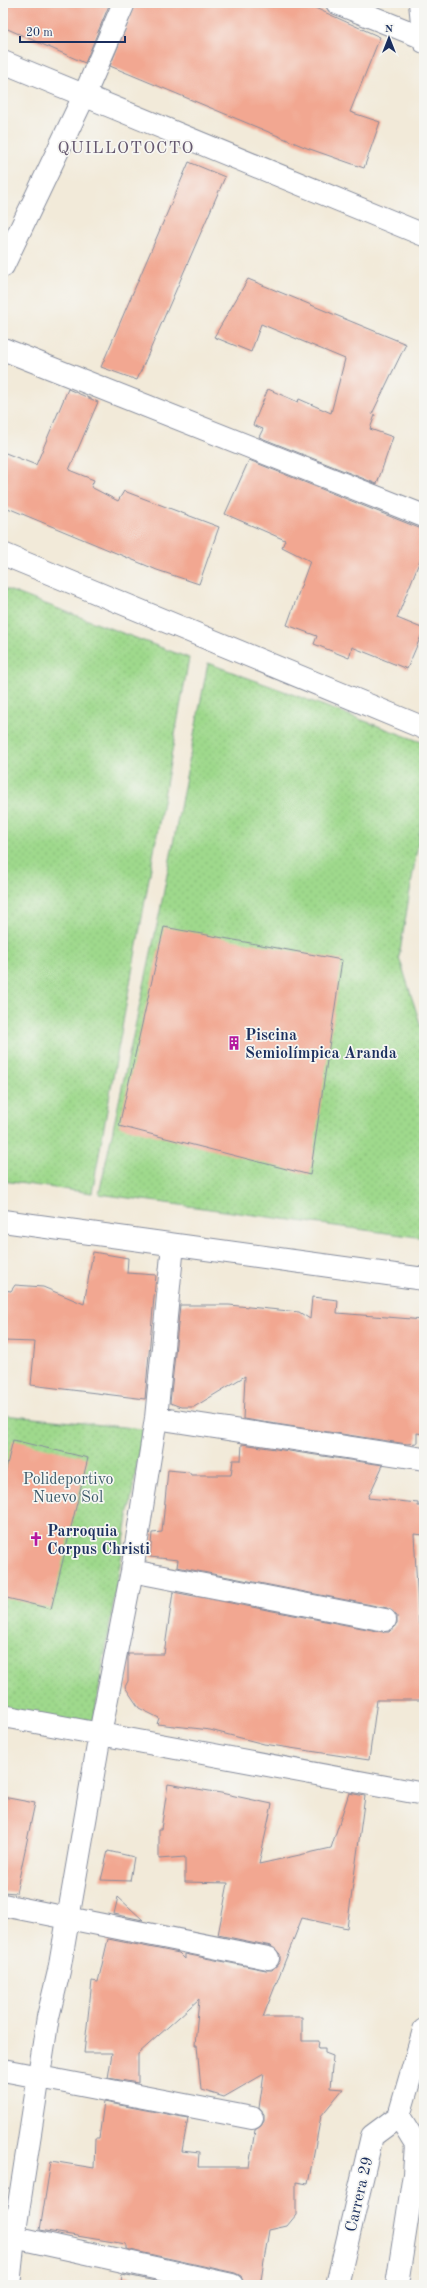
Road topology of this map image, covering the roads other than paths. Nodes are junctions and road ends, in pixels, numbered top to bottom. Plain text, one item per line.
1 (124, 3) edge
2 (337, 3) edge
3 (420, 3) edge
4 (424, 38) edge
5 (424, 42) edge
6 (3, 62) edge
7 (84, 96) junction
8 (424, 235) edge
9 (3, 266) edge
10 (3, 349) edge
11 (424, 516) edge
12 (3, 554) edge
13 (424, 728) edge
14 (3, 1221) edge
15 (173, 1246) junction
16 (424, 1279) edge
17 (156, 1418) junction
18 (424, 1459) edge
19 (132, 1571) junction
20 (385, 1620) dead end
21 (3, 1716) edge
22 (100, 1734) junction
23 (424, 1794) edge
24 (3, 1905) edge
25 (68, 1918) junction
26 (268, 1958) dead end
27 (424, 2030) edge
28 (419, 2066) edge
29 (3, 2070) edge
30 (38, 2075) junction
31 (399, 2116) junction
32 (252, 2118) dead end
33 (14, 2237) junction
34 (9, 2285) edge
35 (232, 2285) edge
36 (337, 2285) edge
37 (397, 2285) edge

1 - 7 street
2 - 4 street
3 - 4 street
4 - 5 street
6 - 7 street
7 - 8 street
7 - 9 street
10 - 11 street
12 - 13 street
14 - 15 street
15 - 16 street
15 - 17 street
17 - 18 street
17 - 19 street
19 - 20 street
19 - 22 street
21 - 22 street
22 - 23 street
22 - 25 street
24 - 25 street
25 - 26 street
25 - 30 street
27 - 28 street
28 - 31 street
29 - 30 street
30 - 32 street
30 - 33 street
31 - 36 street, Carrera 29
31 - 37 street
33 - 34 street
33 - 35 street

